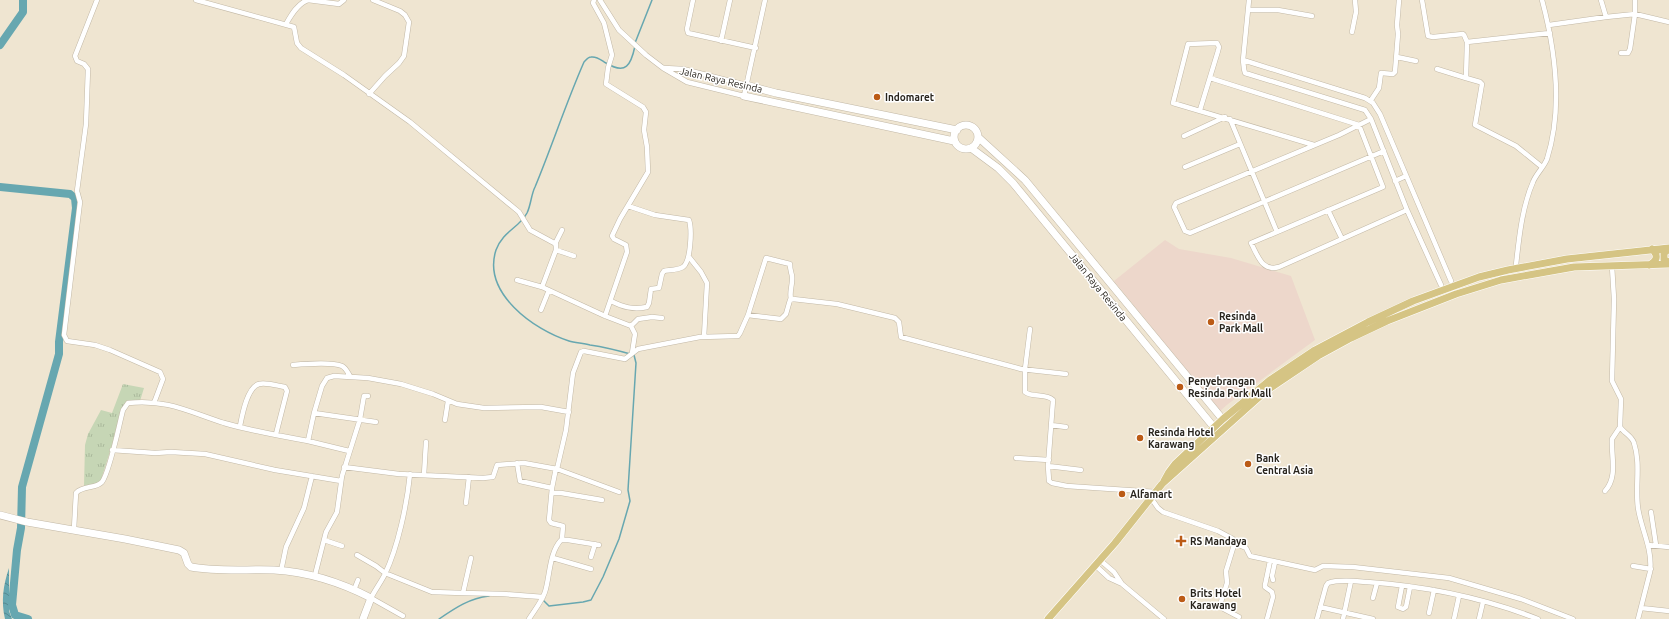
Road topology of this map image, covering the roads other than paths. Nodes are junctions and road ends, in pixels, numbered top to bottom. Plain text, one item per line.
1 (97, 0) edge
2 (196, 0) edge
3 (344, 0) edge
4 (373, 0) edge
5 (594, 0) edge
6 (600, 0) edge
7 (693, 0) edge
8 (730, 0) edge
9 (765, 0) edge
10 (1249, 0) edge
11 (1355, 0) edge
12 (1399, 0) edge
13 (1422, 0) edge
14 (1542, 0) edge
15 (1601, 0) edge
16 (1635, 0) edge
17 (1249, 10) junction
18 (1635, 14) junction
19 (1312, 16) dead end
20 (1606, 17) junction
21 (1669, 22) edge
22 (286, 24) junction
23 (1549, 25) junction
24 (1352, 32) dead end
25 (1550, 33) junction
26 (721, 41) junction
27 (1467, 42) junction
28 (756, 48) junction
29 (1621, 53) dead end
30 (1397, 57) junction
31 (1243, 60) junction
32 (1416, 61) dead end
33 (662, 68) junction
34 (1437, 69) dead end
35 (1210, 78) junction
36 (1466, 78) junction
37 (746, 85) junction
38 (369, 94) junction
39 (744, 96) junction
40 (1371, 100) junction
41 (1200, 110) junction
42 (1228, 118) junction
43 (1371, 119) junction
44 (1360, 125) junction
45 (957, 130) junction
46 (1184, 136) dead end
47 (978, 137) junction
48 (954, 141) junction
49 (1240, 144) junction
50 (1314, 145) junction
51 (971, 148) junction
52 (1384, 151) junction
53 (1371, 156) junction
54 (1185, 167) dead end
55 (1542, 167) junction
56 (1252, 172) junction
57 (1406, 176) junction
58 (1395, 181) junction
59 (1265, 202) junction
60 (628, 206) junction
61 (1328, 210) junction
62 (1407, 210) junction
63 (1060, 222) junction
64 (1051, 229) junction
65 (562, 230) dead end
66 (1277, 232) junction
67 (1342, 240) junction
68 (555, 244) junction
69 (1652, 249) junction
70 (1669, 249) edge
71 (556, 250) junction
72 (574, 256) dead end
73 (688, 257) junction
74 (1669, 263) edge
75 (1516, 265) dead end
76 (1649, 265) junction
77 (1612, 266) junction
78 (517, 280) dead end
79 (1451, 282) dead end
80 (1441, 285) dead end
81 (542, 287) junction
82 (549, 290) junction
83 (791, 299) junction
84 (611, 301) junction
85 (541, 310) dead end
86 (748, 315) junction
87 (605, 316) junction
88 (662, 318) dead end
89 (631, 326) junction
90 (1030, 329) dead end
91 (1151, 333) junction
92 (704, 337) junction
93 (1142, 340) junction
94 (630, 355) junction
95 (293, 365) dead end
96 (1024, 369) junction
97 (1066, 374) dead end
98 (350, 376) junction
99 (368, 396) dead end
100 (448, 401) junction
101 (154, 404) junction
102 (569, 412) junction
103 (314, 414) junction
104 (1220, 416) dead end
105 (360, 419) junction
106 (445, 420) dead end
107 (376, 422) dead end
108 (1051, 425) junction
109 (240, 426) junction
110 (1066, 427) dead end
111 (1620, 427) junction
112 (1213, 428) junction
113 (276, 434) junction
114 (1219, 434) junction
115 (308, 442) junction
116 (426, 442) dead end
117 (112, 450) junction
118 (349, 451) junction
119 (1016, 458) dead end
120 (517, 463) junction
121 (1048, 463) junction
122 (344, 467) junction
123 (557, 468) junction
124 (1081, 470) dead end
125 (410, 474) junction
126 (424, 475) junction
127 (312, 476) junction
128 (469, 477) junction
129 (341, 481) junction
130 (1162, 484) junction
131 (552, 488) junction
132 (1605, 491) dead end
133 (619, 492) dead end
134 (1156, 492) junction
135 (552, 493) junction
136 (1151, 498) junction
137 (602, 500) dead end
138 (466, 503) dead end
139 (1651, 512) dead end
140 (0, 515) edge
141 (74, 530) junction
142 (562, 539) junction
143 (324, 540) junction
144 (1234, 543) junction
145 (1648, 545) junction
146 (1656, 545) junction
147 (342, 546) dead end
148 (1669, 547) edge
149 (357, 555) dead end
150 (471, 558) dead end
151 (552, 558) junction
152 (591, 558) dead end
153 (1272, 561) junction
154 (1098, 563) junction
155 (1633, 566) dead end
156 (591, 569) dead end
157 (1651, 569) junction
158 (281, 571) junction
159 (385, 573) junction
160 (315, 575) junction
161 (358, 580) dead end
162 (1273, 580) dead end
163 (1351, 581) junction
164 (1377, 583) junction
165 (1122, 584) junction
166 (1402, 586) junction
167 (1410, 586) junction
168 (354, 590) junction
169 (1434, 590) junction
170 (462, 593) junction
171 (1459, 596) junction
172 (371, 598) junction
173 (1373, 598) dead end
174 (542, 599) junction
175 (1483, 602) junction
176 (1320, 607) junction
177 (1641, 608) junction
178 (1669, 611) edge
179 (1344, 612) junction
180 (1429, 613) dead end
181 (403, 616) dead end
182 (1238, 617) dead end
183 (1051, 618) edge
184 (1530, 618) edge
185 (363, 619) edge
186 (529, 619) edge
187 (1164, 619) edge
188 (1267, 619) edge
189 (1317, 619) edge
190 (1343, 619) edge
191 (1373, 619) edge
192 (1454, 619) edge
193 (1479, 619) edge
194 (1538, 619) edge
195 (1573, 619) edge
196 (1638, 619) edge

1 - 101 street
2 - 22 street
3 - 22 street
4 - 38 street
5 - 60 street
6 - 33 street
7 - 26 street
8 - 26 street
9 - 28 street
10 - 17 street
11 - 24 street
12 - 30 street
13 - 27 street
14 - 23 street
15 - 20 street
16 - 18 street
17 - 19 street
17 - 31 street
18 - 20 street
18 - 21 street
18 - 29 street
20 - 23 street
22 - 38 street
23 - 25 street
25 - 27 street
25 - 55 street
26 - 28 street
27 - 36 street
28 - 37 street
30 - 32 street
30 - 40 street
31 - 40 street
31 - 43 street
33 - 37 street, Jalan Raya Resinda
33 - 39 street, Jalan Raya Resinda
34 - 36 street
35 - 41 street
35 - 41 street
35 - 44 street
36 - 55 street
37 - 39 street
37 - 45 street, Jalan Raya Resinda
38 - 68 street
39 - 48 street, Jalan Raya Resinda
40 - 57 street
41 - 42 street
42 - 46 street
42 - 49 street
42 - 50 street
43 - 44 street
43 - 52 street
44 - 50 street
44 - 53 street
45 - 47 street
45 - 48 street
47 - 51 street
47 - 63 street, Jalan Raya Resinda
48 - 51 street
49 - 54 street
49 - 56 street
50 - 56 street
51 - 64 street, Jalan Raya Resinda
52 - 53 street
52 - 58 street
53 - 59 street
53 - 61 street
55 - 75 street
56 - 59 street
56 - 59 street
57 - 58 street
57 - 79 street
58 - 62 street
59 - 66 street
60 - 73 street
60 - 84 street
61 - 66 street
61 - 67 street
62 - 67 street
62 - 80 street
63 - 64 street
63 - 91 street, Jalan Raya Resinda
64 - 93 street, Jalan Raya Resinda
65 - 68 street
66 - 67 street
68 - 71 street
69 - 70 main road
69 - 76 main road
69 - 112 main road
70 - 74 main road
71 - 72 street
71 - 81 street
73 - 84 street
73 - 92 street
74 - 76 main road
76 - 77 main road
77 - 111 street
77 - 114 main road
78 - 81 street
81 - 82 street
82 - 85 street
82 - 87 street
83 - 86 street
83 - 86 street
83 - 96 street
84 - 87 street
86 - 92 street
87 - 89 street
88 - 89 street
89 - 94 street
90 - 96 street
91 - 93 street
91 - 104 street, Jalan Raya Resinda
92 - 94 street
93 - 112 street, Jalan Raya Resinda
94 - 102 street
95 - 98 street
96 - 97 street
96 - 108 street
98 - 100 street
98 - 103 street
99 - 105 street
100 - 102 street
100 - 106 street
101 - 109 street
101 - 117 street
102 - 123 street
103 - 105 street
103 - 115 street
105 - 107 street
105 - 118 street
108 - 110 street
108 - 121 street
109 - 113 street
109 - 113 street
111 - 132 street
111 - 145 street
112 - 114 street, Jalan Raya Resinda
112 - 130 main road
113 - 115 street
114 - 130 main road
115 - 118 street
116 - 126 street
117 - 127 street
117 - 141 street
118 - 122 street
119 - 121 street
120 - 123 street
120 - 128 street
120 - 131 street
121 - 124 street
121 - 134 street
122 - 125 street
122 - 129 street
123 - 131 street
123 - 133 street
125 - 126 street
125 - 159 street
126 - 128 street
127 - 129 street
127 - 158 street
128 - 138 street
129 - 143 street
130 - 134 main road
131 - 135 street
134 - 136 main road
135 - 137 street
135 - 142 street
136 - 144 street
136 - 154 main road
139 - 146 street
140 - 141 street
141 - 158 street
142 - 151 street
142 - 152 street
143 - 147 street
143 - 160 street
144 - 153 street
144 - 182 street
145 - 146 street
145 - 157 street
146 - 148 street
149 - 159 street
150 - 170 street
151 - 156 street
151 - 174 street
153 - 162 street
153 - 188 street
153 - 195 street
154 - 165 street
154 - 165 street
154 - 183 main road
155 - 157 street
157 - 177 street
158 - 160 street
159 - 170 street
159 - 172 street
160 - 168 street
161 - 168 street
163 - 164 street
163 - 176 street
163 - 179 street
164 - 166 street
164 - 173 street
165 - 187 street
166 - 167 street
166 - 167 street
167 - 169 street
168 - 172 street
169 - 171 street
169 - 180 street
170 - 174 street
171 - 175 street
171 - 192 street
172 - 181 street
172 - 185 street
174 - 186 street
175 - 184 street
175 - 193 street
176 - 179 street
176 - 189 street
177 - 178 street
177 - 196 street
179 - 190 street
179 - 191 street
184 - 194 street

